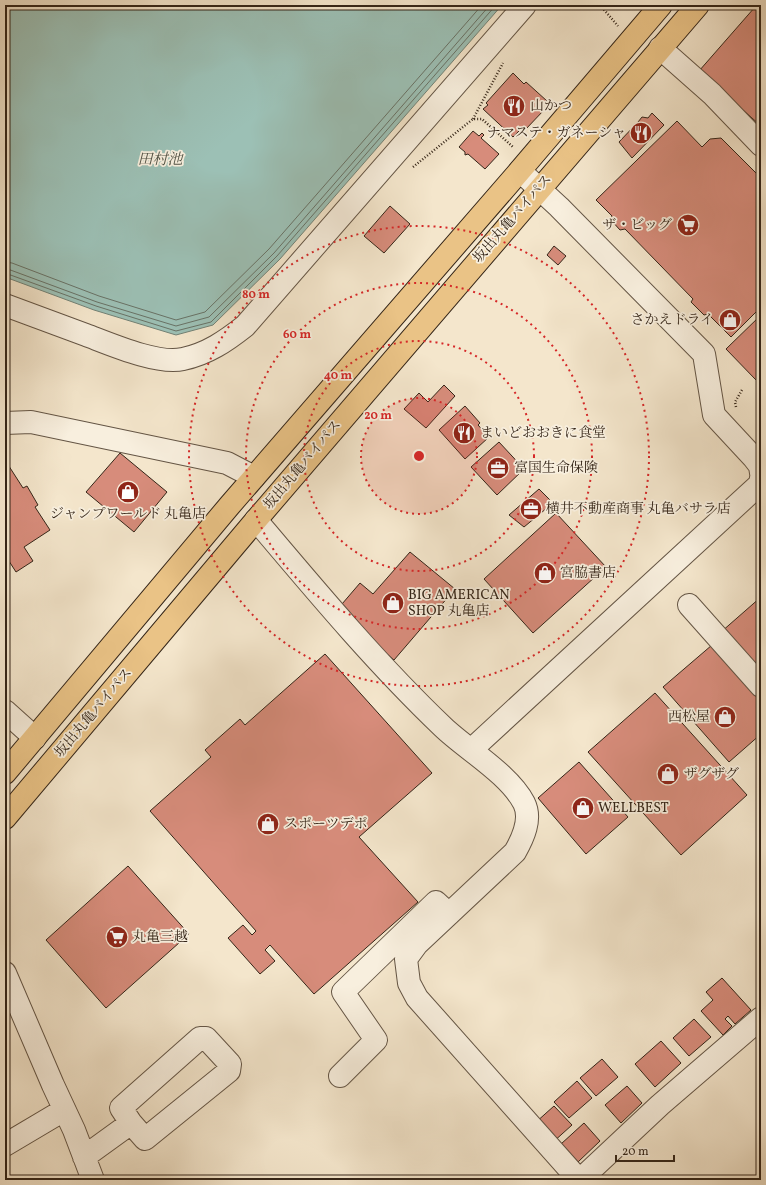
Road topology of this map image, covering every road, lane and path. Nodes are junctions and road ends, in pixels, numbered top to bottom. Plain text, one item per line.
1 (525, 5) edge
2 (600, 5) edge
3 (662, 5) edge
4 (698, 5) edge
5 (630, 42) junction
6 (660, 48) junction
7 (761, 145) edge
8 (524, 165) junction
9 (409, 170) dead end
10 (539, 189) junction
11 (5, 305) edge
12 (5, 422) edge
13 (761, 473) edge
14 (254, 477) junction
15 (761, 478) edge
16 (256, 520) junction
17 (688, 605) dead end
18 (761, 686) edge
19 (5, 711) edge
20 (35, 738) junction
21 (470, 750) junction
22 (5, 773) edge
23 (5, 818) edge
24 (449, 914) junction
25 (5, 973) edge
26 (761, 1018) edge
27 (340, 1076) dead end
28 (64, 1110) junction
29 (131, 1123) junction
30 (5, 1145) edge
31 (84, 1157) junction
32 (93, 1180) edge
33 (579, 1180) edge

1 - 11 street
2 - 5 path
3 - 5 highway, 坂出丸亀バイパス
4 - 6 highway, 坂出丸亀バイパス
5 - 8 highway, 坂出丸亀バイパス
6 - 7 street
6 - 10 highway, 坂出丸亀バイパス
8 - 9 path
8 - 10 street
8 - 14 highway, 坂出丸亀バイパス
10 - 13 street
10 - 16 highway, 坂出丸亀バイパス
12 - 14 street
14 - 20 highway, 坂出丸亀バイパス
15 - 21 street
16 - 21 street
16 - 23 highway, 坂出丸亀バイパス
17 - 18 street
19 - 20 street
20 - 22 highway, 坂出丸亀バイパス
21 - 24 street
24 - 27 street
24 - 33 street
25 - 28 street
26 - 33 street
28 - 30 street
28 - 31 street
29 - 29 street
29 - 31 street
31 - 32 street

